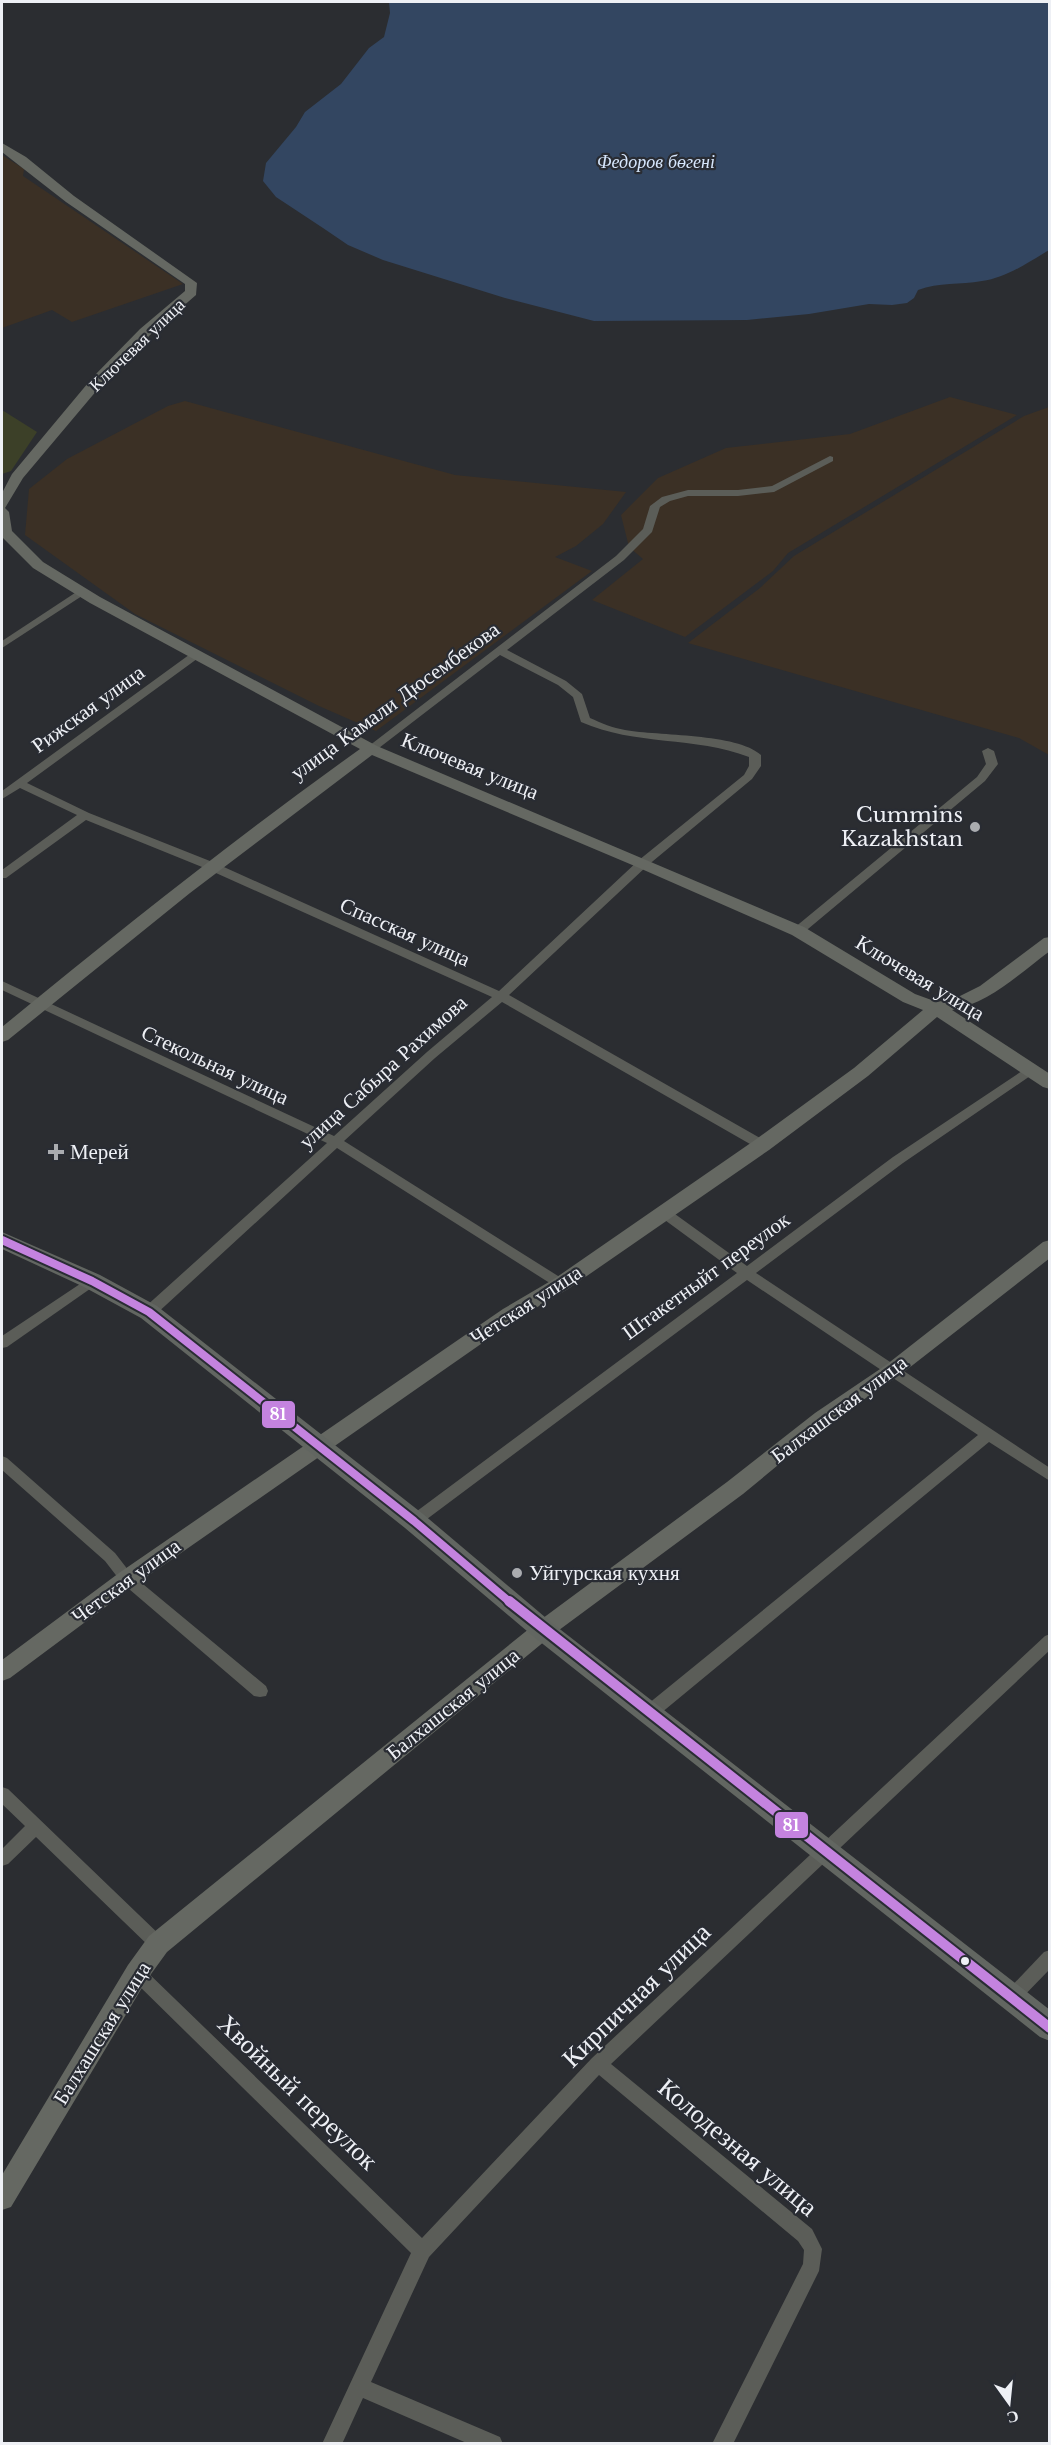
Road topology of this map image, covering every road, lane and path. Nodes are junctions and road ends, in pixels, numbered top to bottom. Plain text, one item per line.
1 (2, 147) edge
2 (830, 459) dead end
3 (2, 505) edge
4 (2, 512) edge
5 (81, 592) junction
6 (2, 645) edge
7 (500, 651) junction
8 (197, 654) junction
9 (371, 749) junction
10 (988, 751) dead end
11 (19, 783) junction
12 (2, 796) edge
13 (85, 815) junction
14 (643, 863) junction
15 (211, 866) junction
16 (2, 875) edge
17 (798, 931) junction
18 (1050, 942) edge
19 (2, 985) edge
20 (501, 996) junction
21 (40, 1004) junction
22 (936, 1008) junction
23 (2, 1036) edge
24 (1028, 1071) junction
25 (1050, 1083) edge
26 (336, 1142) junction
27 (762, 1145) junction
28 (663, 1212) junction
29 (2, 1240) edge
30 (1050, 1247) edge
31 (747, 1273) junction
32 (92, 1281) junction
33 (561, 1284) junction
34 (149, 1312) junction
35 (2, 1343) edge
36 (893, 1370) junction
37 (988, 1435) junction
38 (318, 1446) junction
39 (2, 1461) edge
40 (1050, 1476) edge
41 (414, 1521) junction
42 (128, 1579) junction
43 (543, 1630) junction
44 (1050, 1640) edge
45 (2, 1672) edge
46 (260, 1691) dead end
47 (649, 1713) junction
48 (2, 1794) edge
49 (36, 1826) junction
50 (825, 1850) junction
51 (2, 1858) edge
52 (158, 1944) junction
53 (1050, 1957) edge
54 (137, 1973) junction
55 (1010, 1999) junction
56 (1050, 2028) edge
57 (598, 2064) junction
58 (2, 2198) edge
59 (422, 2251) junction
60 (360, 2387) junction
61 (332, 2444) edge
62 (493, 2444) edge
63 (722, 2444) edge

1 - 3 street, Ключевая улица
2 - 7 street, улица Камали Дюсембекова
4 - 5 street, Ключевая улица
5 - 6 street
5 - 8 street, Ключевая улица
7 - 9 street, улица Камали Дюсембекова
7 - 14 street, улица Сабыра Рахимова
8 - 9 street, Ключевая улица
8 - 11 street, Рижская улица
9 - 14 street, Ключевая улица
9 - 15 street, улица Камали Дюсембекова
10 - 17 street
11 - 12 street, Рижская улица
11 - 13 street, Спасская улица
13 - 15 street, Спасская улица
13 - 16 street
14 - 17 street, Ключевая улица
14 - 20 street, улица Сабыра Рахимова
15 - 20 street, Спасская улица
15 - 21 street, улица Камали Дюсембекова
17 - 22 street, Ключевая улица
18 - 22 street, Четская улица
19 - 21 street, Стекольная улица
20 - 26 street, улица Сабыра Рахимова
20 - 27 street, Спасская улица
21 - 23 street, улица Камали Дюсембекова
21 - 26 street, Стекольная улица
22 - 24 street, Ключевая улица
22 - 27 street, Четская улица
24 - 25 street, Ключевая улица
24 - 31 street, Штакетныйт переулок
26 - 33 street, Стекольная улица
26 - 34 street, улица Сабыра Рахимова
27 - 28 street, Четская улица
28 - 31 street
28 - 33 street, Четская улица
29 - 32 main road
30 - 36 street, Балхашская улица
31 - 36 street
31 - 41 street, Штакетныйт переулок
32 - 34 main road
32 - 35 street
33 - 38 street, Четская улица
34 - 38 main road
36 - 37 street
36 - 43 street, Балхашская улица
37 - 40 street
37 - 47 street
38 - 41 main road
38 - 42 street, Четская улица
39 - 42 street
41 - 43 main road
42 - 45 street, Четская улица
42 - 46 street
43 - 47 main road
43 - 52 street, Балхашская улица
44 - 50 street, Кирпичная улица
47 - 50 main road
48 - 49 street
49 - 51 street
49 - 52 street
50 - 55 main road
50 - 57 street, Кирпичная улица
52 - 54 street, Балхашская улица
53 - 55 street
54 - 58 street, Балхашская улица
54 - 59 street, Хвойный переулок
55 - 56 main road
57 - 59 street, Кирпичная улица
57 - 63 street, Колодезная улица
59 - 60 street, Кирпичная улица
60 - 61 street, Кирпичная улица
60 - 62 street

